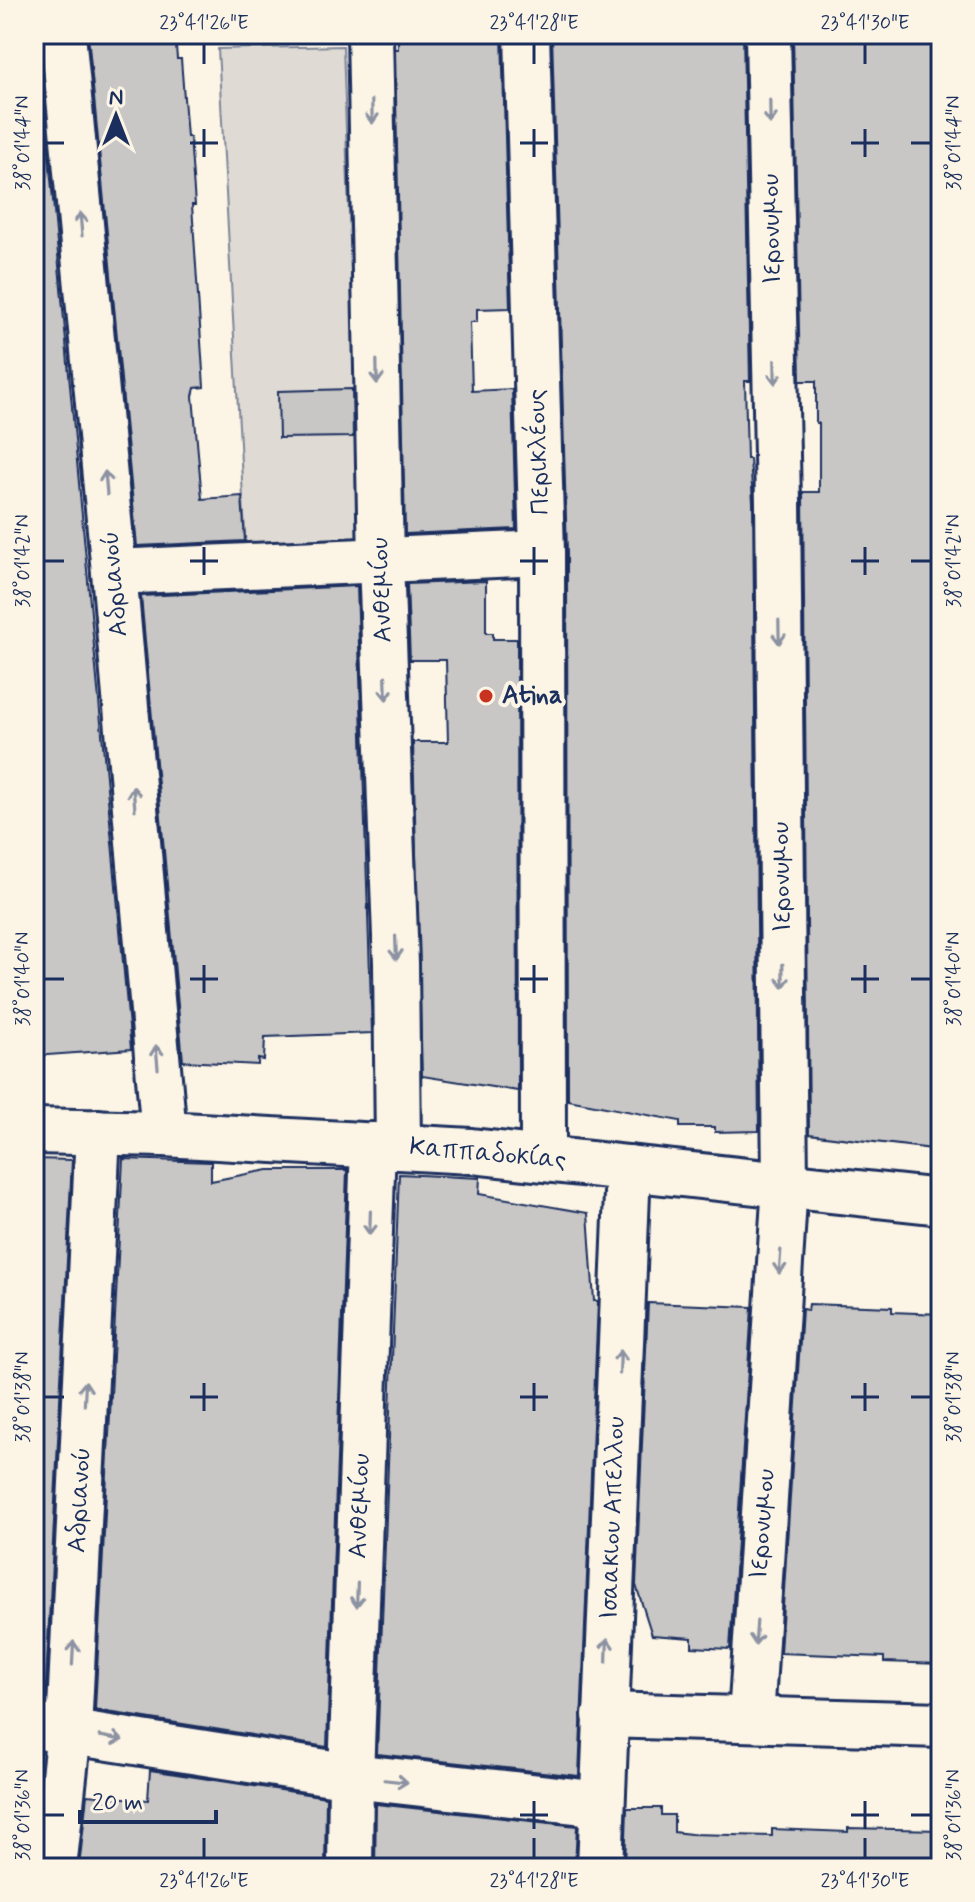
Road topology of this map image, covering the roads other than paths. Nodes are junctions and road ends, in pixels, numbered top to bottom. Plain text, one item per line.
1 (63, 34) edge
2 (370, 34) edge
3 (527, 34) edge
4 (768, 34) edge
5 (542, 553) junction
6 (381, 561) junction
7 (114, 572) junction
8 (34, 1131) edge
9 (98, 1132) junction
10 (164, 1134) junction
11 (385, 1146) junction
12 (543, 1158) junction
13 (628, 1168) junction
14 (785, 1184) junction
15 (941, 1202) edge
16 (605, 1715) junction
17 (751, 1719) junction
18 (941, 1725) edge
19 (52, 1728) edge
20 (351, 1776) junction
21 (602, 1804) junction
22 (54, 1868) edge
23 (350, 1868) edge
24 (600, 1868) edge

7 -> 1 street, Αδριανού
2 -> 6 street, Ανθεμίου
3 - 5 street, Περικλέους
4 -> 14 street, Ιερονυμου
5 - 6 street
5 - 12 street, Περικλέους
6 - 7 street
6 -> 11 street, Ανθεμίου
10 -> 7 street, Αδριανού
8 - 9 street, Καππαδοκίας
9 - 10 street, Καππαδοκίας
19 -> 9 street, Αδριανού
10 - 11 street, Καππαδοκίας
11 - 12 street, Καππαδοκίας
11 -> 20 street, Ανθεμίου
12 - 13 street, Καππαδοκίας
13 - 14 street, Καππαδοκίας
16 -> 13 street, Ισαακιου Απελλου
14 - 15 street, Καππαδοκίας
14 -> 17 street, Ιερονυμου
16 - 17 street
16 - 21 street, Ισαακιου Απελλου
17 - 18 street
19 -> 20 street
19 - 22 street, Αδριανού
20 -> 21 street
20 - 23 street, Ανθεμίου
21 - 24 street, Ισαακιου Απελλου

